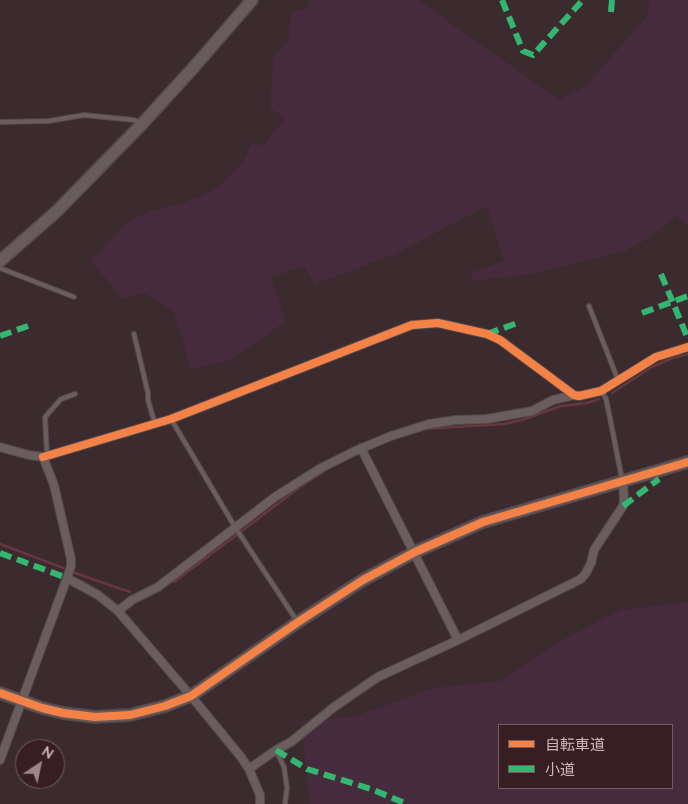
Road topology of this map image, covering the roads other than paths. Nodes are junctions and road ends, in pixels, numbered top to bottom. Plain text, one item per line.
1 (252, 0) edge
2 (0, 122) edge
3 (142, 124) junction
4 (0, 261) edge
5 (0, 268) edge
6 (74, 297) dead end
7 (589, 306) dead end
8 (134, 334) dead end
9 (688, 347) edge
10 (618, 380) junction
11 (602, 390) junction
12 (75, 394) dead end
13 (574, 395) junction
14 (171, 419) junction
15 (155, 424) junction
16 (0, 447) edge
17 (361, 448) junction
18 (45, 456) junction
19 (688, 462) edge
20 (623, 481) junction
21 (235, 527) junction
22 (414, 552) junction
23 (67, 578) junction
24 (118, 611) junction
25 (298, 622) junction
26 (458, 640) junction
27 (0, 693) edge
28 (191, 696) junction
29 (21, 701) junction
30 (276, 750) junction
31 (0, 760) edge
32 (249, 769) junction
33 (260, 804) edge
34 (285, 804) edge

1 - 3 street
2 - 3 lane
3 - 4 street
5 - 6 lane
7 - 10 lane
8 - 15 lane
9 - 10 street
10 - 11 street
11 - 13 street
11 - 20 lane
12 - 18 lane
13 - 14 street
13 - 17 street
14 - 15 street
14 - 21 lane
15 - 18 street
16 - 18 street
17 - 21 street
17 - 22 street
18 - 23 street
19 - 20 street
20 - 22 street
20 - 26 street
21 - 24 street
21 - 25 lane
22 - 25 street
22 - 26 street
23 - 24 street
23 - 29 street
24 - 28 street
25 - 28 street
26 - 30 street
27 - 29 street
28 - 29 street
28 - 32 street
29 - 31 street
30 - 32 street
30 - 34 lane
32 - 33 street

